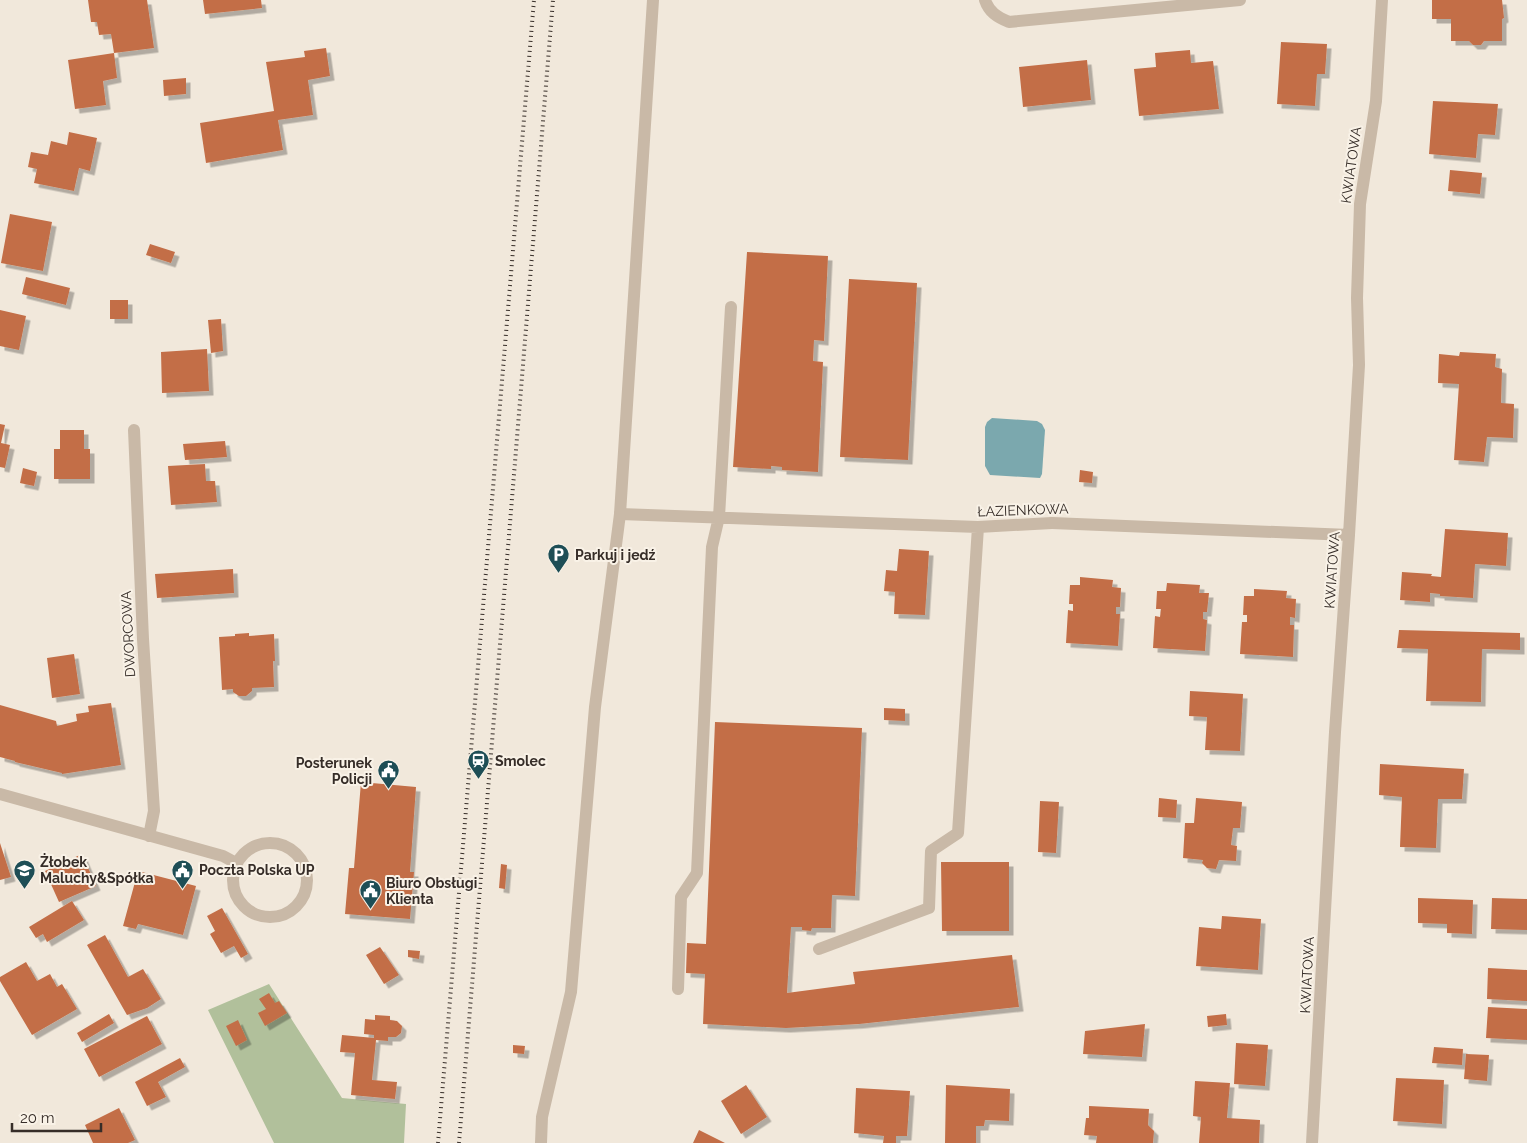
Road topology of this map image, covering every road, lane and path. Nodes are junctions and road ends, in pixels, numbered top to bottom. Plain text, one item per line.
1 (653, 0) edge
2 (985, 0) edge
3 (1240, 0) edge
4 (1382, 0) edge
5 (731, 307) dead end
6 (134, 430) dead end
7 (620, 514) junction
8 (719, 517) junction
9 (978, 527) junction
10 (1349, 535) junction
11 (0, 794) edge
12 (149, 836) junction
13 (236, 863) junction
14 (819, 949) dead end
15 (678, 989) dead end
16 (541, 1143) edge
17 (1312, 1143) edge

1 - 7 street
2 - 3 street
4 - 10 street, KWIATOWA
5 - 8 street
6 - 12 street, DWORCOWA
7 - 8 street, ŁAZIENKOWA
7 - 16 street
8 - 9 street, ŁAZIENKOWA
8 - 15 street
9 - 10 street, ŁAZIENKOWA
9 - 14 street
10 - 17 street, KWIATOWA
11 - 12 street
12 - 13 street
13 - 13 street

